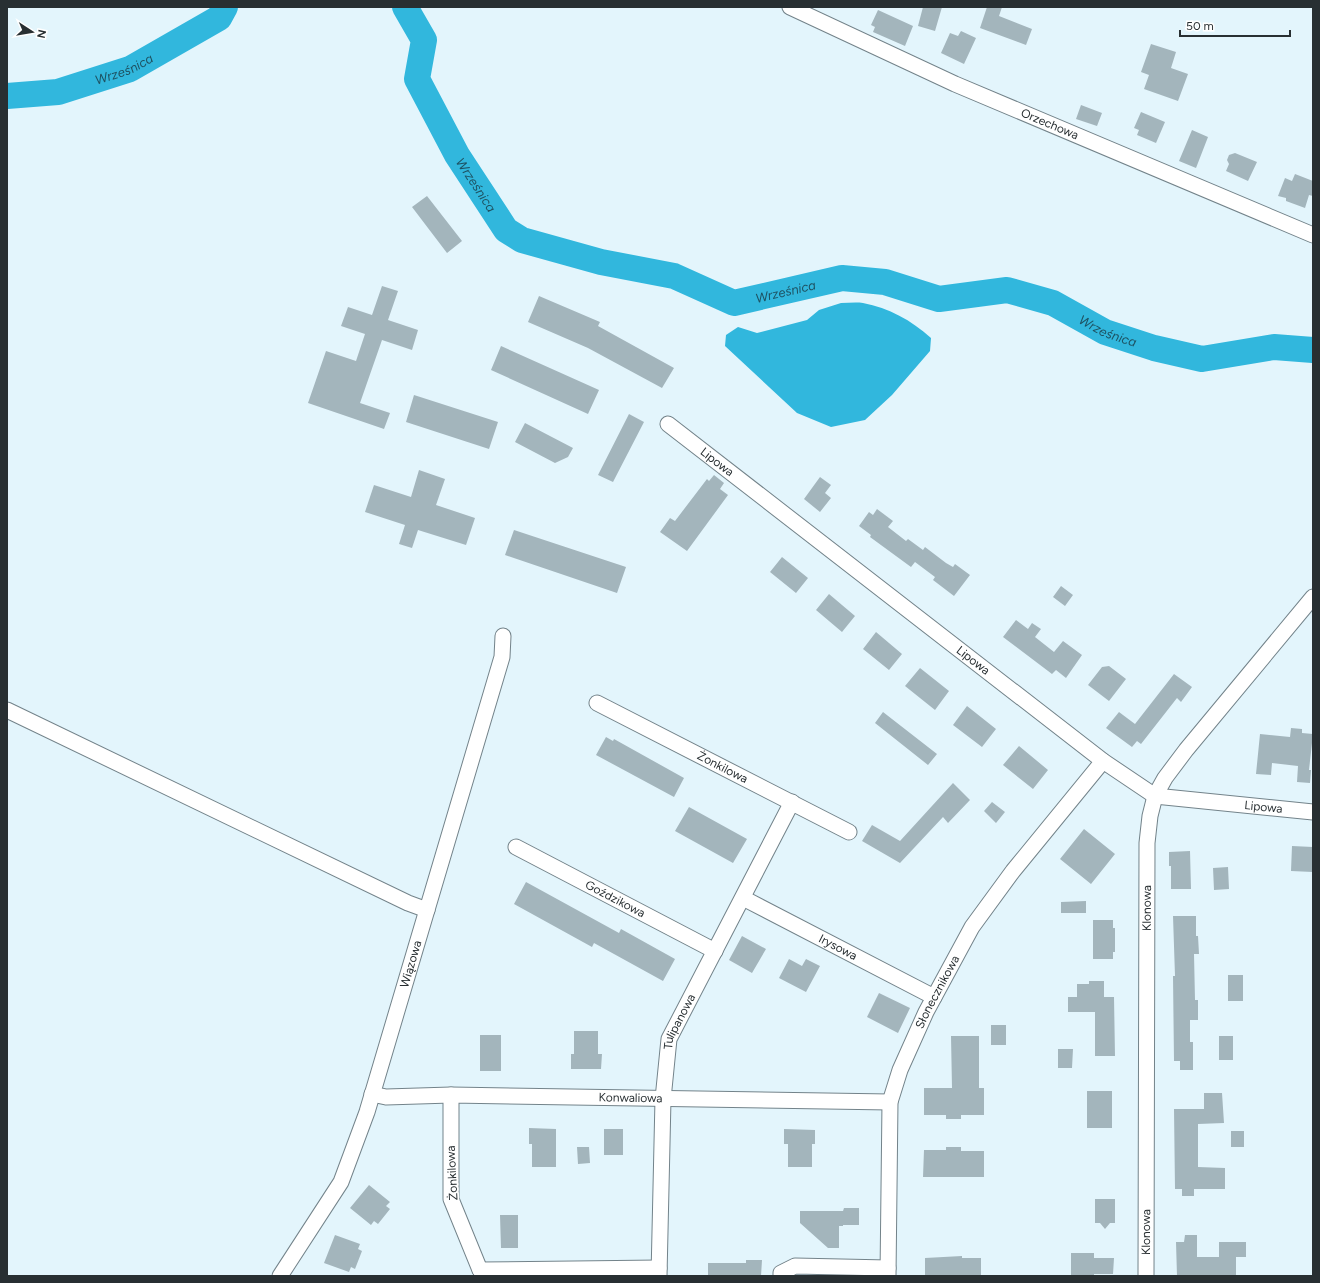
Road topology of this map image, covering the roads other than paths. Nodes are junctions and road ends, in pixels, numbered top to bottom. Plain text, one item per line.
1 (790, 7) edge
2 (1313, 235) edge
3 (668, 424) dead end
4 (1313, 597) edge
5 (502, 636) dead end
6 (597, 703) dead end
7 (7, 710) edge
8 (1103, 761) junction
9 (1155, 796) junction
10 (792, 802) junction
11 (1313, 812) edge
12 (849, 832) dead end
13 (516, 847) dead end
14 (743, 898) junction
15 (427, 910) junction
16 (715, 951) junction
17 (934, 997) junction
18 (372, 1094) junction
19 (451, 1095) junction
20 (663, 1099) junction
21 (890, 1102) junction
22 (286, 1272) edge
23 (659, 1272) edge
24 (888, 1272) edge
25 (477, 1273) edge
26 (781, 1276) edge
27 (1146, 1276) edge

1 - 2 street, Orzechowa
3 - 8 street, Lipowa
4 - 9 street, Klonowa
5 - 15 street, Wiązowa
6 - 10 street, Żonkilowa
7 - 15 street
8 - 9 street, Lipowa
8 - 17 street, Słonecznikowa
9 - 11 street, Lipowa
9 - 27 street, Klonowa
10 - 12 street, Żonkilowa
10 - 14 street, Tulipanowa
13 - 16 street, Goździkowa
14 - 16 street, Tulipanowa
14 - 17 street, Irysowa
15 - 18 street, Wiązowa
16 - 20 street, Tulipanowa
17 - 21 street, Słonecznikowa
18 - 19 street, Konwaliowa
18 - 22 street, Wiązowa
19 - 20 street, Konwaliowa
19 - 25 street, Żonkilowa
20 - 21 street, Konwaliowa
20 - 23 street, Tulipanowa
21 - 24 street, Słonecznikowa
23 - 25 street, Tulipanowa
24 - 26 street, Słonecznikowa

